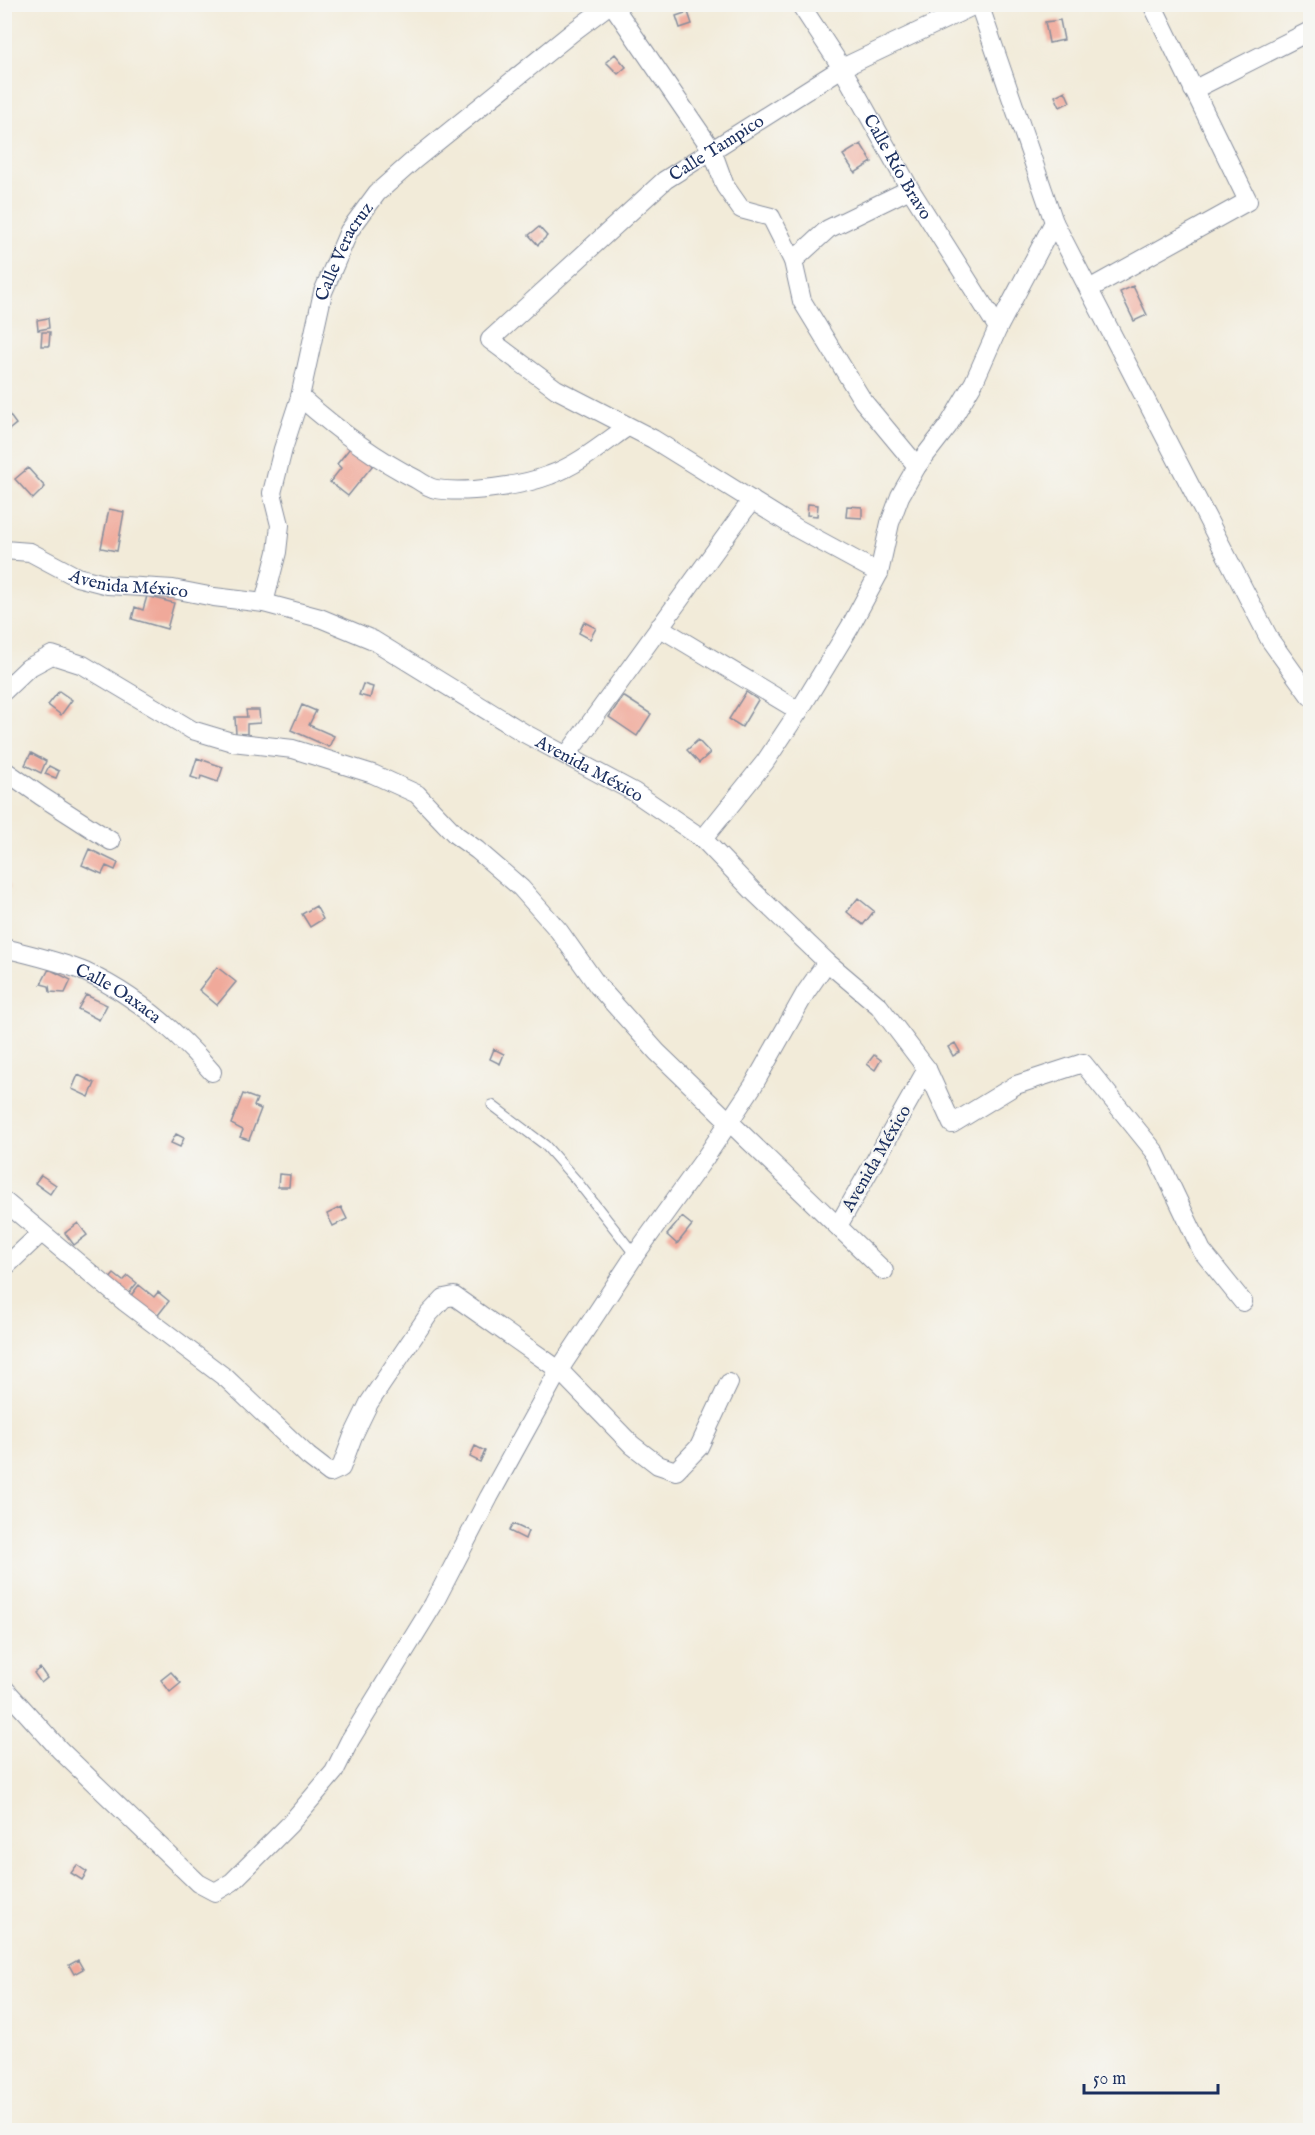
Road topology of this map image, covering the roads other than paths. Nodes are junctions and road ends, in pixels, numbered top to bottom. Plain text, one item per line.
1 (611, 4) edge
2 (800, 4) edge
3 (978, 4) edge
4 (1152, 4) edge
5 (1311, 31) edge
6 (842, 68) junction
7 (1193, 90) junction
8 (712, 150) junction
9 (910, 189) junction
10 (1054, 222) junction
11 (793, 261) junction
12 (1089, 289) junction
13 (998, 328) junction
14 (300, 397) junction
15 (627, 427) junction
16 (916, 466) junction
17 (752, 500) junction
18 (4, 550) edge
19 (879, 573) junction
20 (264, 603) junction
21 (659, 627) junction
22 (4, 691) edge
23 (1311, 696) edge
24 (800, 711) junction
25 (567, 755) junction
26 (4, 770) edge
27 (703, 839) junction
28 (111, 841) dead end
29 (4, 948) edge
30 (827, 962) junction
31 (927, 1070) junction
32 (212, 1072) dead end
33 (492, 1105) dead end
34 (728, 1122) junction
35 (4, 1201) edge
36 (838, 1226) junction
37 (41, 1233) junction
38 (635, 1255) junction
39 (4, 1268) edge
40 (884, 1271) dead end
41 (1243, 1302) dead end
42 (559, 1371) junction
43 (729, 1383) dead end
44 (4, 1688) edge

1 - 8 street
1 - 14 street, Calle Veracruz
2 - 6 street, Calle Río Bravo
3 - 6 street, Calle Tampico
3 - 10 street
4 - 7 street
5 - 7 street
6 - 8 street, Calle Tampico
6 - 9 street, Calle Río Bravo
7 - 12 street
8 - 11 street
8 - 15 street, Calle Tampico
9 - 11 street
9 - 13 street, Calle Río Bravo
10 - 12 street
10 - 13 street
11 - 16 street
12 - 23 street
13 - 16 street
14 - 15 street
14 - 20 street, Calle Veracruz
15 - 17 street
16 - 19 street
17 - 19 street
17 - 21 street
18 - 20 street, Avenida México
19 - 24 street
20 - 25 street, Avenida México
21 - 24 street
21 - 25 street
22 - 34 street
24 - 27 street
25 - 27 street, Avenida México
26 - 28 street
27 - 30 street, Avenida México
29 - 32 street, Calle Oaxaca
30 - 31 street, Avenida México
30 - 34 street
31 - 36 street, Avenida México
31 - 41 street
33 - 38 lane
34 - 36 street
34 - 38 street
35 - 37 street
36 - 40 street
37 - 39 street
37 - 42 street
38 - 42 street
42 - 43 street
42 - 44 street

